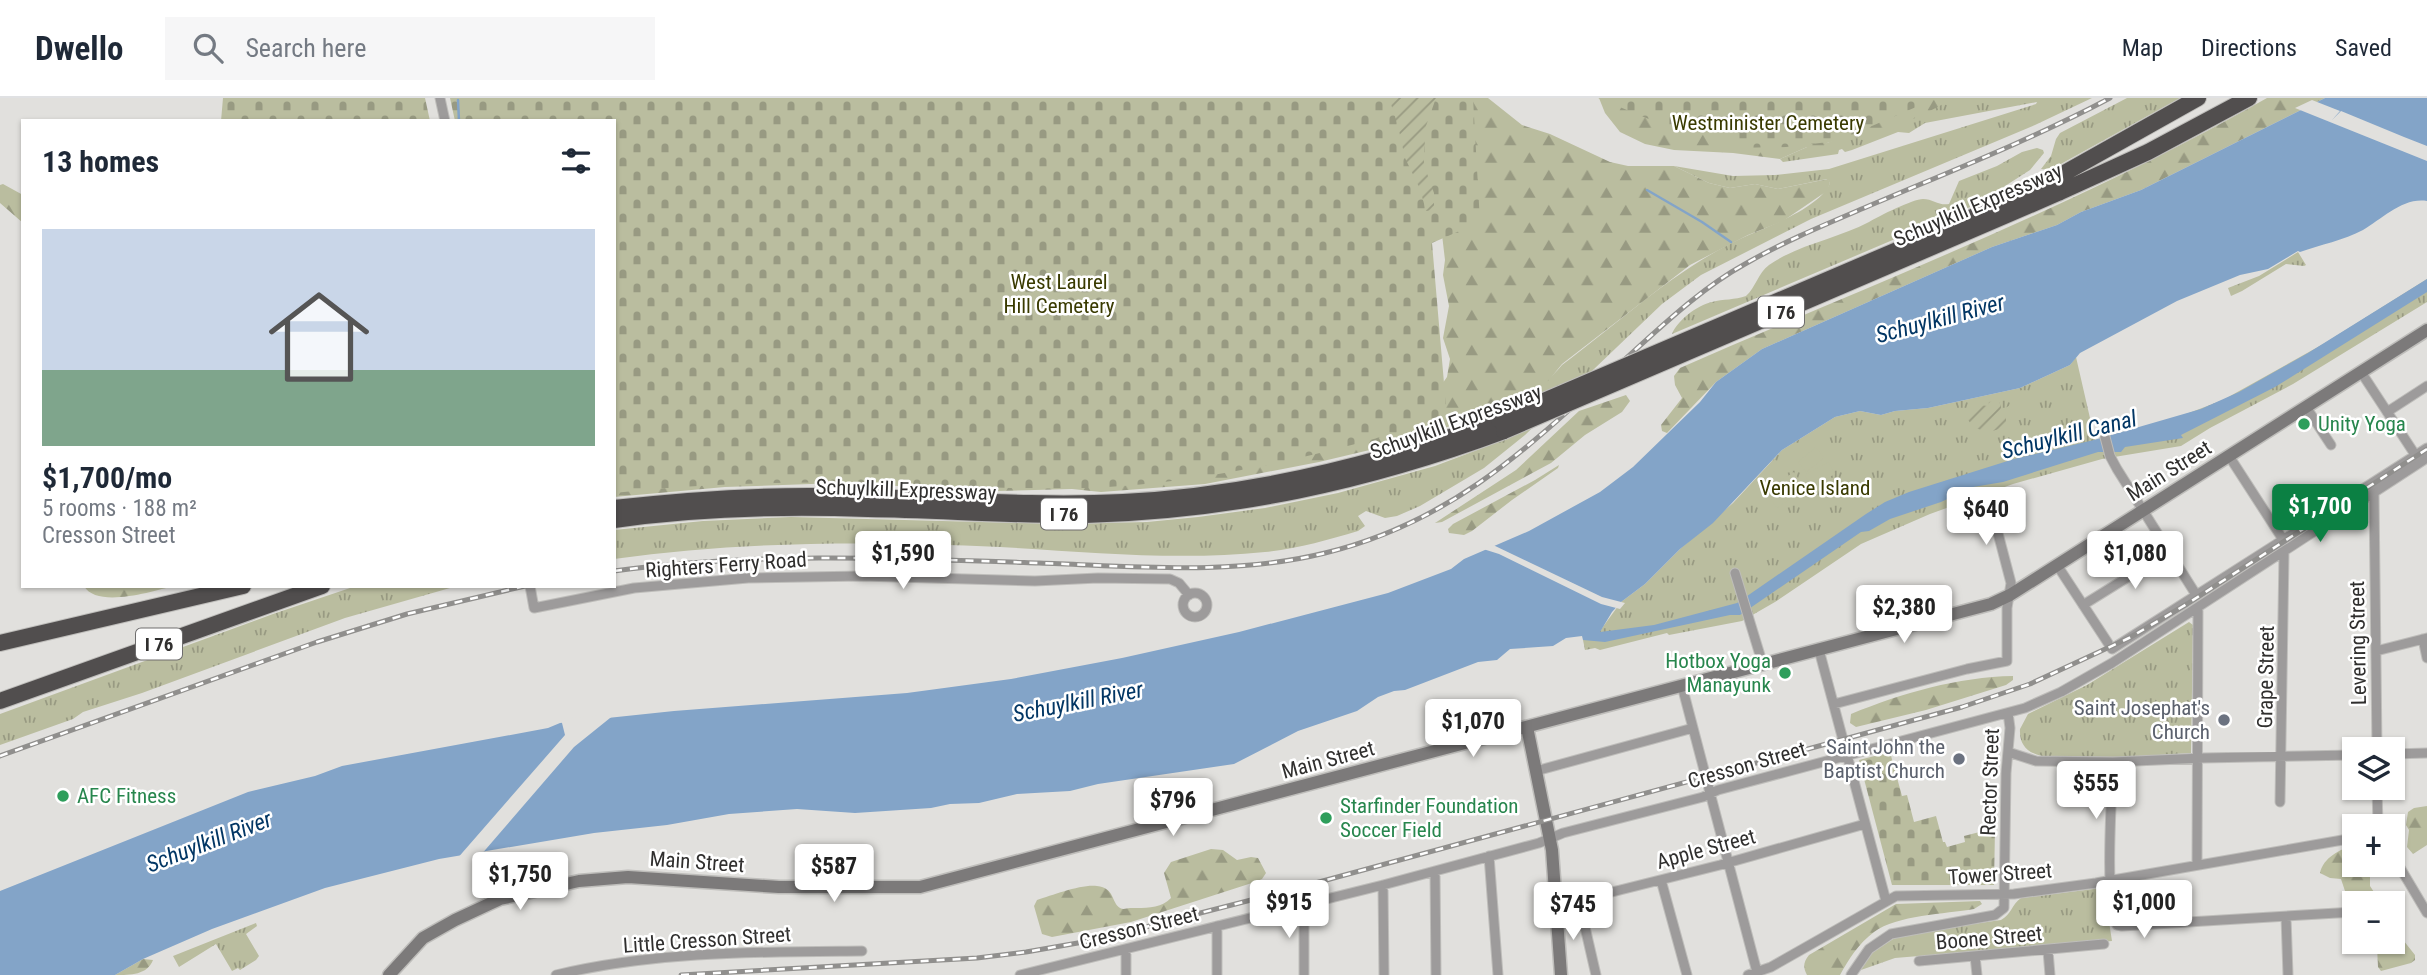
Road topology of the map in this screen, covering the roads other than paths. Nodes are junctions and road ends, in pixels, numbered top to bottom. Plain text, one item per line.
1 (440, 98) edge
2 (2198, 98) edge
3 (2249, 98) edge
4 (445, 119) edge
5 (2055, 187) junction
6 (2427, 330) edge
7 (2361, 372) junction
8 (2427, 386) edge
9 (2306, 407) junction
10 (2387, 412) junction
11 (1501, 425) junction
12 (2105, 437) dead end
13 (2331, 445) dead end
14 (2427, 447) edge
15 (2414, 453) dead end
16 (2229, 456) junction
17 (2427, 458) edge
18 (2374, 495) dead end
19 (1989, 499) dead end
20 (616, 508) edge
21 (2143, 510) junction
22 (616, 520) edge
23 (2281, 536) dead end
24 (2170, 551) junction
25 (2284, 553) dead end
26 (2057, 565) junction
27 (1735, 573) dead end
28 (234, 588) edge
29 (317, 588) edge
30 (530, 588) edge
31 (2196, 593) dead end
32 (1189, 595) dead end
33 (2010, 595) junction
34 (2083, 605) junction
35 (2198, 611) dead end
36 (2425, 639) edge
37 (0, 643) edge
38 (1819, 650) junction
39 (2376, 650) junction
40 (2114, 652) junction
41 (2427, 658) edge
42 (1763, 665) junction
43 (1682, 687) junction
44 (0, 700) edge
45 (1834, 704) junction
46 (2008, 713) junction
47 (1527, 727) junction
48 (1692, 728) junction
49 (2377, 737) edge
50 (2008, 752) junction
51 (2427, 753) edge
52 (2405, 754) edge
53 (1847, 755) junction
54 (2342, 755) edge
55 (2283, 757) junction
56 (2197, 758) junction
57 (2113, 762) junction
58 (1536, 771) junction
59 (1710, 794) junction
60 (2280, 802) dead end
61 (1865, 824) junction
62 (1550, 837) junction
63 (2342, 840) edge
64 (1489, 856) junction
65 (1728, 862) junction
66 (2197, 865) junction
67 (1435, 871) junction
68 (2405, 876) edge
69 (1661, 880) junction
70 (2111, 880) junction
71 (1383, 885) junction
72 (2005, 895) junction
73 (1579, 901) junction
74 (1886, 901) junction
75 (1304, 905) junction
76 (1556, 906) junction
77 (2342, 913) edge
78 (2427, 913) edge
79 (2286, 917) junction
80 (1217, 926) junction
81 (2104, 944) dead end
82 (1126, 949) junction
83 (862, 951) dead end
84 (2048, 951) junction
85 (1975, 956) junction
86 (1919, 961) dead end
87 (1752, 974) edge
88 (389, 975) edge
89 (556, 975) edge
90 (1020, 975) edge
91 (1126, 975) edge
92 (1217, 975) edge
93 (1304, 975) edge
94 (1384, 975) edge
95 (1436, 975) edge
96 (1498, 975) edge
97 (1561, 975) edge
98 (1596, 975) edge
99 (1687, 975) edge
100 (1851, 975) edge
101 (1977, 975) edge
102 (2050, 975) edge
103 (2288, 975) edge

1 - 4 street
2 - 5 highway, Schuylkill Expressway / I 76
3 - 5 highway, Schuylkill Expressway / I 76
5 - 11 highway, Schuylkill Expressway / I 76, bridge
6 - 7 street, Main Street
7 - 9 street, Main Street
7 - 10 street
8 - 10 street
9 - 13 street
9 - 16 street, Main Street
10 - 15 street
11 - 20 highway, Schuylkill Expressway / I 76
11 - 22 highway, Schuylkill Expressway / I 76
12 - 21 street
14 - 40 street, Cresson Street
16 - 21 street, Main Street
16 - 23 street
17 - 40 street, Cresson Street
18 - 39 street, Levering Street
19 - 33 street
21 - 24 street
21 - 26 street, Main Street
24 - 31 street
24 - 34 street
25 - 55 street, Grape Street
26 - 33 street, Main Street
26 - 34 street
27 - 42 street
28 - 37 highway, I 76
29 - 44 highway, I 76
30 - 32 street, Righters Ferry Road
33 - 38 street, Main Street
33 - 45 street
34 - 40 street
35 - 56 street
36 - 39 street
36 - 41 street
38 - 42 street, Main Street
38 - 45 street
39 - 49 street, Levering Street
40 - 46 street, Cresson Street
42 - 43 street, Main Street
43 - 47 street, Main Street
43 - 48 street
45 - 53 street
46 - 50 street, Rector Street
46 - 53 street, Cresson Street
47 - 58 street
47 - 88 street, Main Street
48 - 58 street
48 - 59 street
50 - 57 street
50 - 72 street, Rector Street
51 - 52 street
53 - 59 street, Cresson Street
53 - 61 street
54 - 55 street
55 - 56 street
55 - 60 street, Grape Street
56 - 57 street
56 - 66 street
57 - 70 street
58 - 62 street
59 - 62 street, Cresson Street
59 - 65 street
61 - 65 street, Apple Street
61 - 74 street
62 - 64 street, Cresson Street
62 - 76 street
63 - 66 street, Tower Street
64 - 67 street, Cresson Street
64 - 96 street
65 - 69 street, Apple Street
65 - 87 street
66 - 70 street, Tower Street
67 - 71 street, Cresson Street
67 - 95 street
68 - 78 street
69 - 73 street, Apple Street
69 - 99 street
70 - 72 street, Tower Street
70 - 79 street
71 - 75 street, Cresson Street
71 - 94 street
72 - 74 street, Tower Street
72 - 100 street
73 - 76 street, Apple Street
73 - 98 street
74 - 87 street, Tower Street
75 - 80 street, Cresson Street
75 - 93 street
76 - 97 street
77 - 79 street
79 - 103 street
80 - 82 street, Cresson Street
80 - 92 street
81 - 84 street, Boone Street
82 - 90 street, Cresson Street
82 - 91 street
83 - 89 street, Little Cresson Street
84 - 85 street, Boone Street
84 - 102 street
85 - 86 street, Boone Street
85 - 101 street

